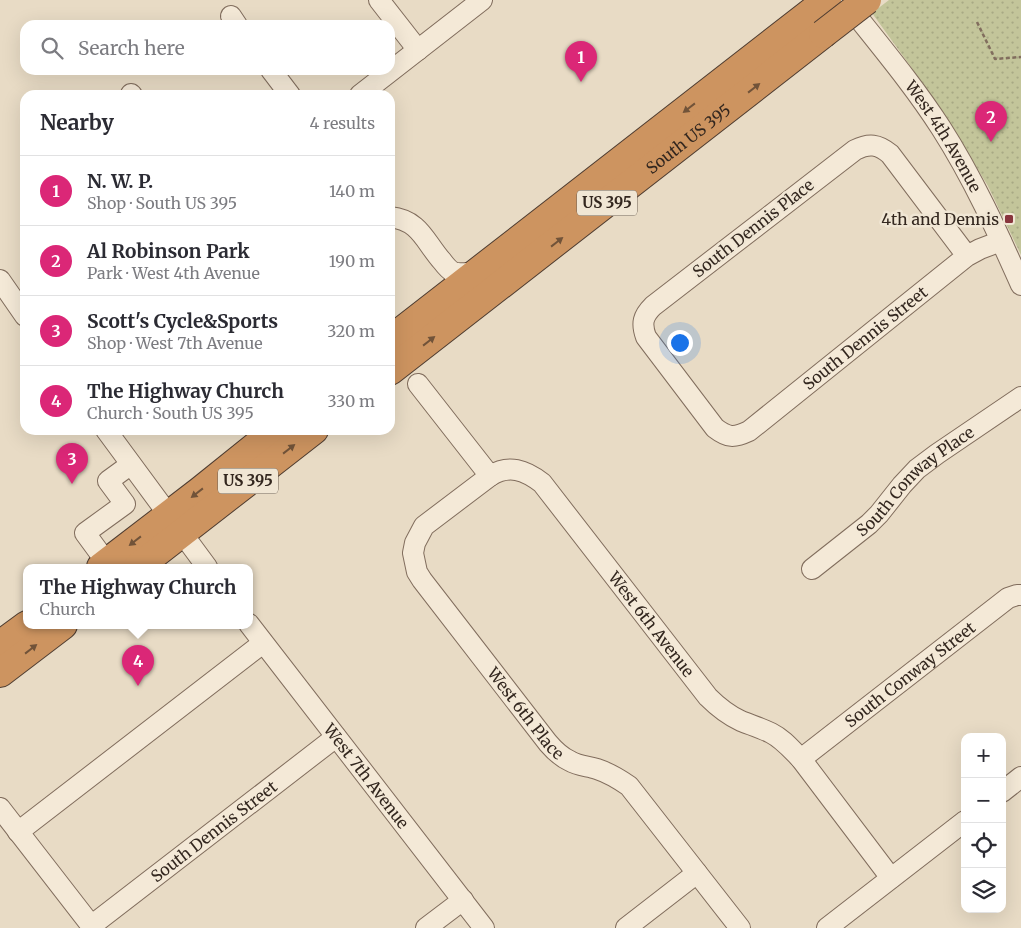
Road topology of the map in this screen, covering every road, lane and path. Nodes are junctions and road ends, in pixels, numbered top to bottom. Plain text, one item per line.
1 (379, 0) edge
2 (482, 0) edge
3 (844, 0) edge
4 (867, 0) edge
5 (820, 16) edge
6 (395, 20) edge
7 (395, 21) edge
8 (977, 22) dead end
9 (418, 50) junction
10 (1021, 57) edge
11 (395, 68) edge
12 (275, 75) edge
13 (386, 75) edge
14 (286, 90) edge
15 (366, 90) edge
16 (395, 219) edge
17 (1001, 241) junction
18 (967, 256) junction
19 (477, 272) junction
20 (0, 280) edge
21 (1021, 285) edge
22 (20, 309) edge
23 (395, 336) edge
24 (395, 367) edge
25 (418, 384) dead end
26 (1021, 397) edge
27 (109, 435) edge
28 (270, 435) edge
29 (307, 435) edge
30 (730, 436) joint
31 (130, 465) junction
32 (490, 476) junction
33 (175, 524) junction
34 (103, 564) edge
35 (106, 564) edge
36 (141, 564) edge
37 (205, 564) edge
38 (812, 569) dead end
39 (1021, 595) edge
40 (23, 628) edge
41 (58, 629) edge
42 (253, 629) edge
43 (263, 642) junction
44 (0, 646) edge
45 (0, 673) edge
46 (336, 737) junction
47 (801, 759) junction
48 (0, 808) edge
49 (962, 823) edge
50 (18, 832) junction
51 (697, 873) junction
52 (891, 878) junction
53 (462, 900) junction
54 (92, 927) edge
55 (426, 928) edge
56 (484, 928) edge
57 (626, 928) edge
58 (740, 928) edge
59 (828, 928) edge

1 - 6 street
2 - 9 street
3 - 17 street, West 4th Avenue
4 - 5 highway, South US 395 / US 395, bridge
5 -> 19 highway, South US 395 / US 395
24 -> 5 highway, South US 395 / US 395
7 - 9 street
8 - 10 path
9 - 11 street
12 - 14 street
13 - 15 street
16 - 19 street
17 - 18 street, South Dennis Street
17 - 21 street, West 4th Avenue
18 - 30 street, South Dennis Street
18 - 30 street, South Dennis Place
19 - 23 highway, South US 395 / US 395
20 - 22 street
25 - 32 street
26 - 38 street, South Conway Place
27 - 31 street
28 -> 33 highway, US 395
33 -> 29 highway, US 395
31 - 33 street
31 - 34 street
32 - 47 street, West 6th Avenue
32 - 51 street, West 6th Place
33 -> 35 highway, US 395
33 - 36 highway, US 395
33 - 37 street
39 - 47 street, South Conway Street
40 - 44 highway
45 -> 41 highway
42 - 43 street, West 7th Avenue
43 - 46 street, West 7th Avenue
43 - 50 street
46 - 53 street, West 7th Avenue
46 - 54 street, South Dennis Street
47 - 52 street, West 6th Avenue
48 - 50 street
49 - 52 street
50 - 54 street
51 - 57 street
51 - 58 street, West 6th Place
52 - 59 street
53 - 55 street
53 - 56 street, West 7th Avenue

